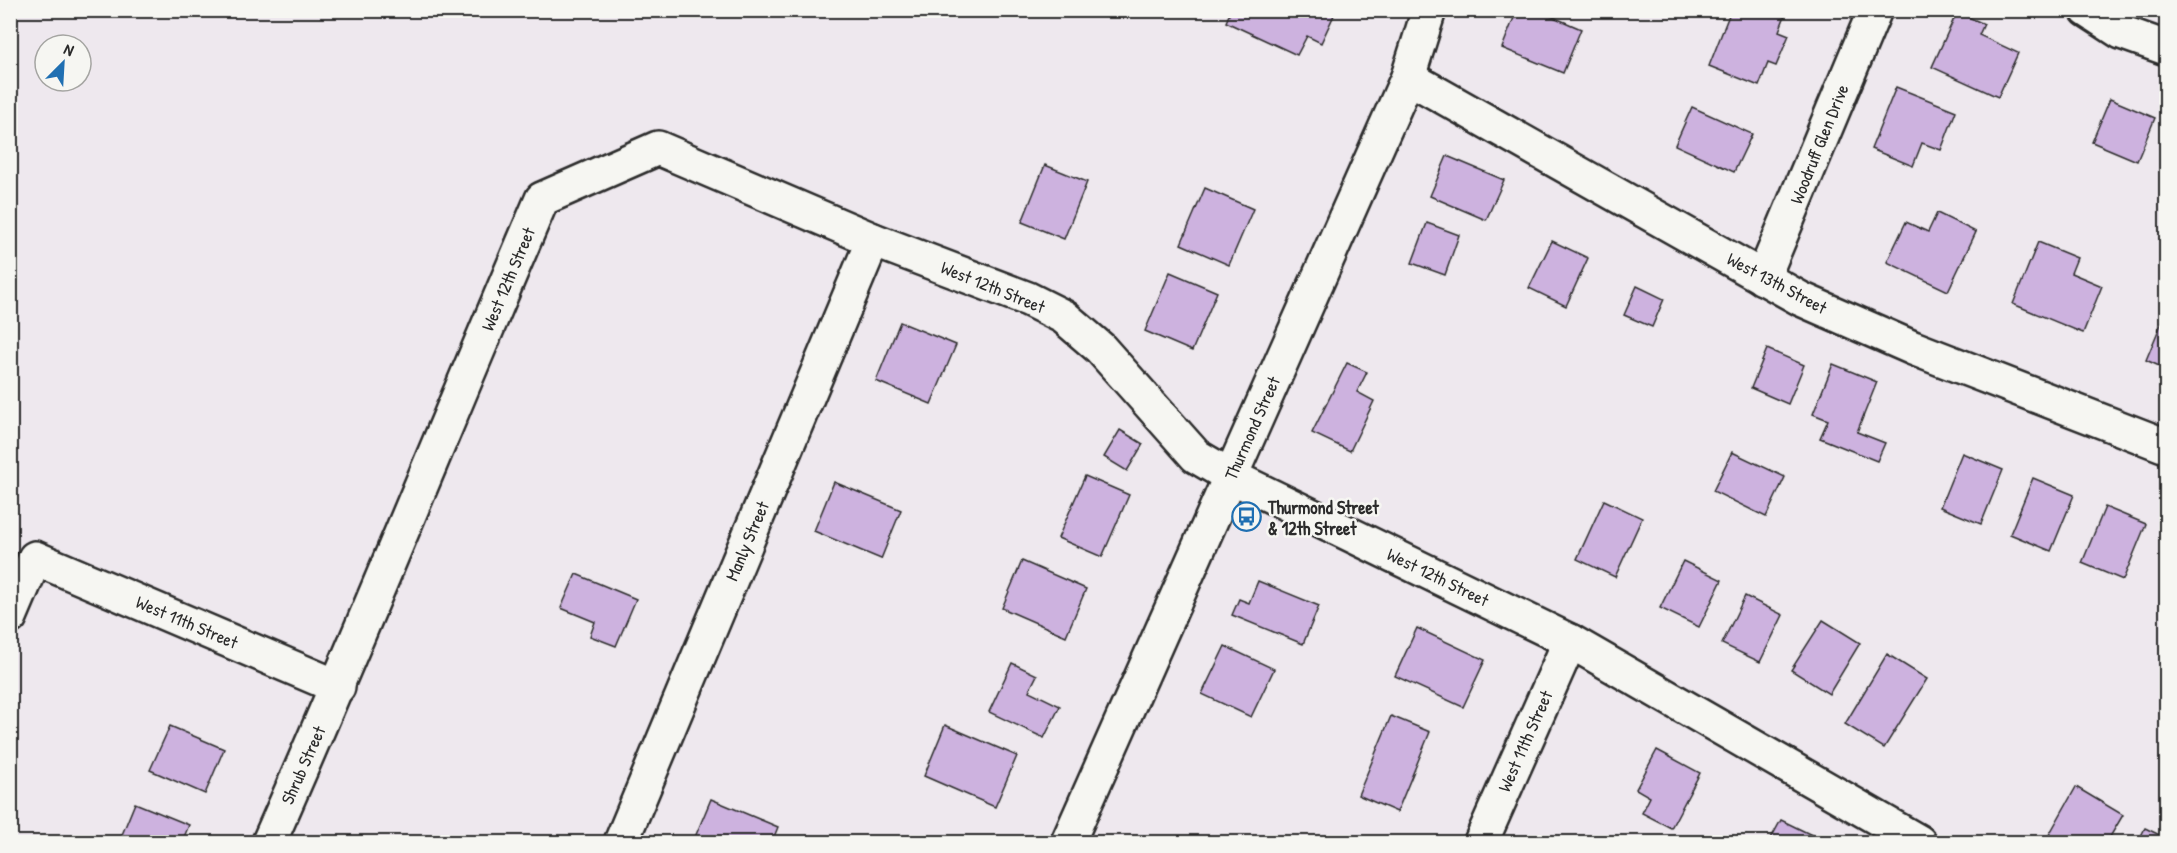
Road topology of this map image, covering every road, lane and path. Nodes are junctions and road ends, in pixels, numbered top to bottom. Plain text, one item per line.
1 (1429, 10) edge
2 (1875, 10) edge
3 (2087, 10) edge
4 (2166, 48) edge
5 (1408, 77) junction
6 (873, 240) junction
7 (1763, 278) junction
8 (2166, 446) edge
9 (1230, 476) junction
10 (10, 617) edge
11 (1570, 641) junction
12 (338, 687) junction
13 (269, 843) edge
14 (621, 843) edge
15 (1068, 843) edge
16 (1481, 843) edge
17 (1919, 843) edge

1 - 5 street, Thurmond Street
2 - 7 street, Woodruff Glen Drive
3 - 4 street
5 - 7 street, West 13th Street
5 - 9 street, Thurmond Street
6 - 9 street, West 12th Street
6 - 12 street, West 12th Street
6 - 14 street, Manly Street
7 - 8 street, West 13th Street
9 - 11 street, West 12th Street
9 - 15 street, Thurmond Street
10 - 12 street, West 11th Street
11 - 16 street, West 11th Street
11 - 17 street, West 12th Street
12 - 13 street, Shrub Street

